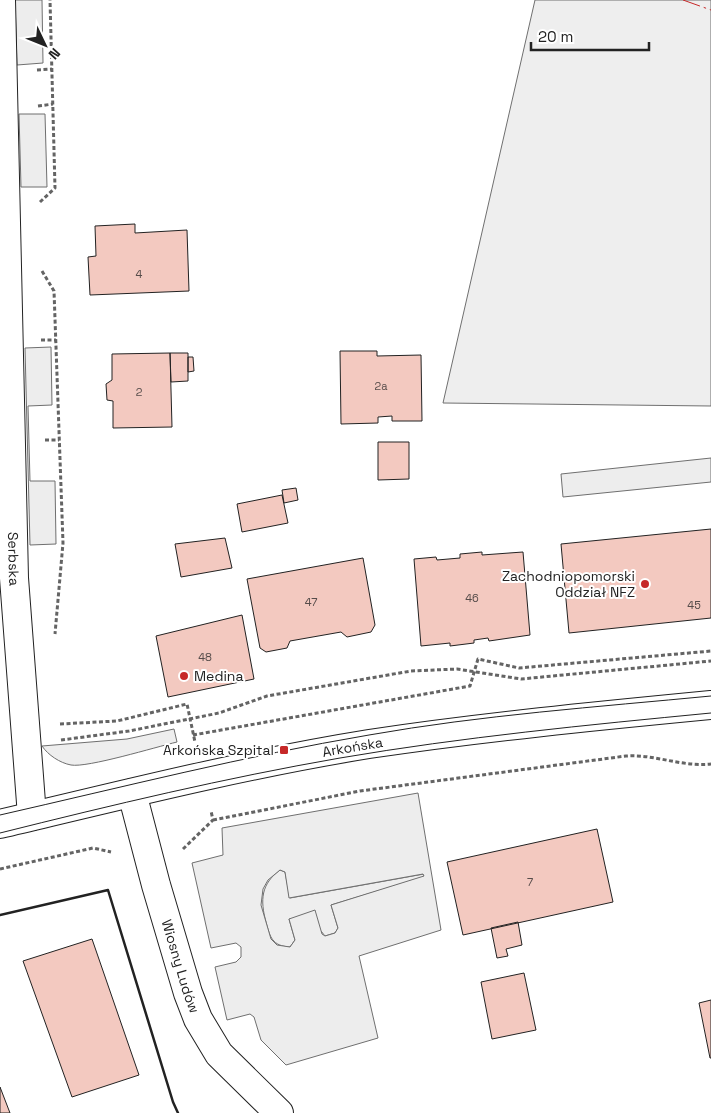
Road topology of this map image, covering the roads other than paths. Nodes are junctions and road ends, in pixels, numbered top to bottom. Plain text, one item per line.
1 (1, 0) edge
2 (711, 705) edge
3 (132, 793) junction
4 (32, 816) junction
5 (0, 824) edge
6 (279, 1113) edge

1 - 4 street, Serbska
2 - 3 street, Arkońska
3 - 4 street, Arkońska
3 - 6 street, Wiosny Ludów
4 - 5 street, Arkońska

